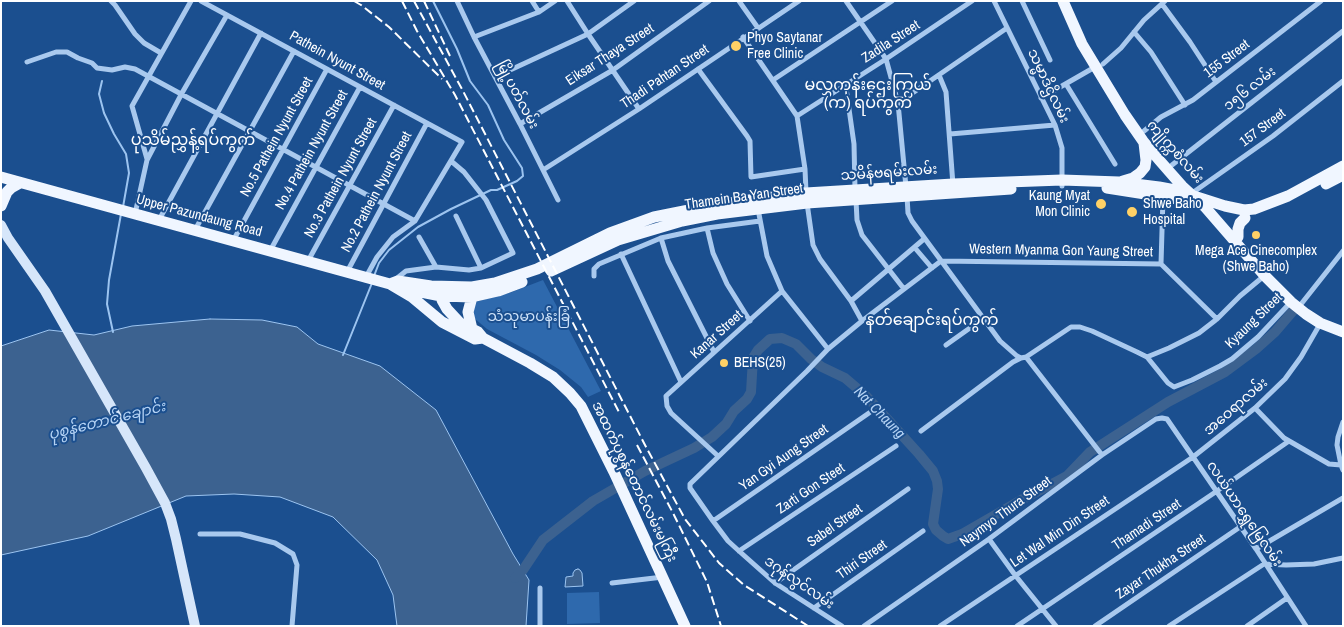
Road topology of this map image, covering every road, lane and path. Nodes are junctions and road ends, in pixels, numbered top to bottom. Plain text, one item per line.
1 (111, 1) edge
2 (191, 1) edge
3 (201, 1) edge
4 (457, 1) edge
5 (532, 1) edge
6 (556, 1) edge
7 (567, 1) edge
8 (634, 1) edge
9 (709, 1) edge
10 (739, 1) edge
11 (799, 1) edge
12 (846, 1) edge
13 (892, 1) edge
14 (972, 1) edge
15 (994, 1) edge
16 (1022, 1) edge
17 (1063, 1) edge
18 (1070, 1) edge
19 (1321, 1) edge
20 (1163, 2) edge
21 (539, 12) junction
22 (227, 15) junction
23 (861, 22) junction
24 (758, 28) junction
25 (1007, 28) junction
26 (1343, 31) edge
27 (1134, 32) junction
28 (261, 33) junction
29 (588, 34) junction
30 (474, 37) junction
31 (744, 37) junction
32 (294, 51) junction
33 (161, 52) junction
34 (886, 59) junction
35 (1050, 60) dead end
36 (27, 62) dead end
37 (1099, 65) junction
38 (327, 69) junction
39 (698, 69) junction
40 (613, 70) junction
41 (939, 75) junction
42 (148, 76) junction
43 (495, 77) junction
44 (773, 80) junction
45 (1343, 81) edge
46 (1216, 82) junction
47 (1066, 84) junction
48 (844, 86) junction
49 (360, 87) junction
50 (182, 94) junction
51 (1042, 98) junction
52 (898, 103) junction
53 (1185, 104) junction
54 (394, 105) junction
55 (639, 109) junction
56 (217, 113) junction
57 (797, 116) junction
58 (427, 123) junction
59 (520, 124) junction
60 (1055, 125) junction
61 (250, 131) junction
62 (950, 134) junction
63 (1144, 136) junction
64 (284, 149) junction
65 (147, 160) junction
66 (451, 160) junction
67 (1115, 164) dead end
68 (1172, 165) junction
69 (1343, 166) edge
70 (316, 167) junction
71 (805, 169) junction
72 (543, 170) junction
73 (1343, 175) edge
74 (1, 177) edge
75 (1119, 182) junction
76 (20, 183) junction
77 (1062, 183) junction
78 (350, 185) junction
79 (953, 188) junction
80 (907, 192) junction
81 (1193, 193) junction
82 (855, 195) junction
83 (1163, 197) junction
84 (807, 198) junction
85 (558, 200) dead end
86 (383, 203) junction
87 (1208, 205) junction
88 (1, 206) edge
89 (758, 208) junction
90 (135, 214) junction
91 (456, 216) dead end
92 (1245, 218) junction
93 (158, 220) junction
94 (415, 221) junction
95 (760, 221) junction
96 (1, 225) edge
97 (707, 228) junction
98 (195, 231) junction
99 (419, 237) dead end
100 (1238, 237) junction
101 (661, 238) junction
102 (924, 239) junction
103 (233, 242) junction
104 (915, 248) junction
105 (270, 251) junction
106 (1343, 251) edge
107 (621, 254) junction
108 (308, 261) junction
109 (941, 261) junction
110 (560, 262) junction
111 (1161, 264) junction
112 (436, 267) junction
113 (481, 268) junction
114 (932, 268) junction
115 (888, 270) junction
116 (347, 272) junction
117 (1266, 273) junction
118 (594, 276) dead end
119 (366, 277) junction
120 (394, 286) junction
121 (496, 287) junction
122 (904, 289) junction
123 (436, 290) junction
124 (782, 291) junction
125 (472, 297) junction
126 (851, 301) junction
127 (1296, 303) junction
128 (984, 318) junction
129 (1218, 319) junction
130 (862, 320) junction
131 (750, 321) junction
132 (1321, 321) junction
133 (454, 328) junction
134 (1343, 328) edge
135 (472, 329) junction
136 (1343, 332) edge
137 (483, 338) junction
138 (946, 345) dead end
139 (828, 349) junction
140 (714, 352) junction
141 (1147, 357) junction
142 (1024, 358) junction
143 (681, 382) junction
144 (1255, 408) junction
145 (869, 413) dead end
146 (1162, 418) joint
147 (1343, 422) edge
148 (921, 431) dead end
149 (1289, 441) junction
150 (896, 446) dead end
151 (1100, 454) junction
152 (718, 456) junction
153 (1192, 457) junction
154 (1342, 468) edge
155 (908, 488) dead end
156 (1217, 492) junction
157 (1343, 498) edge
158 (713, 521) junction
159 (1240, 527) junction
160 (923, 531) dead end
161 (200, 534) dead end
162 (989, 539) junction
163 (1256, 550) junction
164 (739, 551) junction
165 (1343, 558) edge
166 (1264, 564) junction
167 (1015, 575) junction
168 (663, 577) junction
169 (612, 583) dead end
170 (775, 583) junction
171 (540, 588) dead end
172 (1288, 598) junction
173 (814, 608) junction
174 (1042, 608) junction
175 (195, 626) edge
176 (292, 626) edge
177 (540, 626) edge
178 (685, 626) edge
179 (842, 626) edge
180 (864, 626) edge
181 (940, 626) edge
182 (1017, 626) edge
183 (1056, 626) edge
184 (1095, 626) edge
185 (1169, 626) edge
186 (1247, 626) edge
187 (1306, 626) edge

1 - 33 street
2 - 33 street
3 - 22 street, Pathein Nyunt Street
4 - 30 street, မြို့ပတ်လမ်း
5 - 21 street
6 - 21 street
7 - 29 street
8 - 29 street
9 - 40 street, Eiksar Thaya Street
10 - 24 street
11 - 24 street, Thadi Pahtan Street
12 - 23 street
13 - 23 street
14 - 34 street, Zadila Street
15 - 25 street, သမ္မာဒိဌိလမ်း
16 - 35 street
17 - 37 main road, ကျိုက္ကစံလမ်း
18 - 37 main road, ကျိုက္ကစံလမ်း
19 - 46 street, 155 Street
20 - 27 street
20 - 46 street
21 - 30 street
22 - 28 street, Pathein Nyunt Street
22 - 50 street
23 - 34 street
23 - 44 street
24 - 31 street, Thadi Pahtan Street
25 - 41 street
25 - 51 street, သမ္မာဒိဌိလမ်း
26 - 68 street, ၁၅၆ လမ်း
27 - 37 street
27 - 53 street
28 - 32 street, Pathein Nyunt Street
28 - 56 street
29 - 40 street
29 - 43 street
30 - 43 street, မြို့ပတ်လမ်း
31 - 39 street, Thadi Pahtan Street
31 - 44 street
32 - 38 street, Pathein Nyunt Street
32 - 61 street
33 - 42 street
34 - 48 street, Zadila Street
34 - 52 street
36 - 42 street
37 - 47 street
37 - 63 main road, ကျိုက္ကစံလမ်း
38 - 49 street, Pathein Nyunt Street
38 - 64 street, No.5 Pathein Nyunt Street
39 - 55 street, Thadi Pahtan Street
39 - 71 street
40 - 55 street
40 - 59 street, Eiksar Thaya Street
41 - 52 street
41 - 62 street
42 - 50 street
42 - 65 street
43 - 59 street, မြို့ပတ်လမ်း
44 - 57 street
45 - 81 street, 157 Street
46 - 53 street, 155 Street
47 - 51 street
47 - 67 street
48 - 57 street, Zadila Street
48 - 82 street
49 - 54 street, Pathein Nyunt Street
49 - 70 street, No.4 Pathein Nyunt Street
50 - 56 street
50 - 65 street
51 - 60 street, သမ္မာဒိဌိလမ်း
52 - 80 street
53 - 63 street, 155 Street
54 - 58 street, Pathein Nyunt Street
54 - 78 street, No.3 Pathein Nyunt Street
55 - 72 street, Thadi Pahtan Street
56 - 61 street
56 - 93 street
57 - 71 street
58 - 66 street, Pathein Nyunt Street
58 - 86 street, No.2 Pathein Nyunt Street
59 - 72 street, မြို့ပတ်လမ်း
60 - 62 street
60 - 77 street, သမ္မာဒိဌိလမ်း
61 - 64 street
61 - 98 street
62 - 79 street
63 - 68 main road, ကျိုက္ကစံလမ်း
63 - 75 main road
63 - 81 main road, ကျိုက္ကစံလမ်း
64 - 70 street
64 - 103 street, No.5 Pathein Nyunt Street
65 - 90 street
66 - 94 street
66 - 113 street
68 - 81 main road, ကျိုက္ကစံလမ်း
69 - 87 main road
70 - 78 street
70 - 105 street, No.4 Pathein Nyunt Street
71 - 84 street
72 - 85 street, မြို့ပတ်လမ်း
73 - 92 main road
74 - 76 main road, Upper Pazundaung Road
75 - 77 main road, သမိန်ဗရမ်းလမ်း
75 - 81 main road, သမိန်ဗရမ်းလမ်း
76 - 88 main road
76 - 90 main road, Upper Pazundaung Road
77 - 79 main road, သမိန်ဗရမ်းလမ်း
77 - 83 main road
78 - 86 street
78 - 108 street, No.3 Pathein Nyunt Street
79 - 80 main road, သမိန်ဗရမ်းလမ်း
80 - 82 main road, သမိန်ဗရမ်းလမ်း
80 - 102 street
81 - 87 main road, ကျိုက္ကစံလမ်း
82 - 84 main road, သမိန်ဗရမ်းလမ်း
82 - 115 street
83 - 87 main road
83 - 111 street
84 - 89 main road, Thamein Ba Yan Street
84 - 110 main road, သမိန်ဗရမ်းလမ်း
84 - 126 street
86 - 94 street
86 - 116 street, No.2 Pathein Nyunt Street
87 - 92 main road
87 - 100 main road, ကျိုက္ကစံလမ်း
87 - 117 main road, ကျိုက္ကစံလမ်း
89 - 95 street
89 - 110 main road, Thamein Ba Yan Street
90 - 93 main road, Upper Pazundaung Road
91 - 113 street
92 - 100 main road
93 - 98 main road, Upper Pazundaung Road
94 - 119 street
95 - 97 street
95 - 124 street
96 - 175 street
97 - 101 street
97 - 131 street
98 - 103 main road, Upper Pazundaung Road
99 - 112 street
100 - 117 main road, ကျိုက္ကစံလမ်း
101 - 107 street
101 - 140 street
102 - 104 street
102 - 109 street
103 - 105 main road, Upper Pazundaung Road
104 - 114 street
104 - 115 street
105 - 108 main road, Upper Pazundaung Road
106 - 127 street, Kyaung Street
107 - 118 street
107 - 143 street
108 - 116 main road, Upper Pazundaung Road
109 - 111 street, Western Myanma Gon Yaung Street
109 - 114 street
109 - 128 street
110 - 121 main road, သမိန်ဗရမ်းလမ်း
111 - 129 street, Western Myanma Gon Yaung Street
112 - 113 street
112 - 120 street
114 - 122 street
115 - 122 street
115 - 126 street
116 - 119 main road, Upper Pazundaung Road
117 - 127 main road, ကျိုက္ကစံလမ်း
117 - 129 street
119 - 120 main road, Upper Pazundaung Road
120 - 123 main road
120 - 133 main road
121 - 123 main road, သမိန်ဗရမ်းလမ်း
121 - 125 main road
122 - 130 street
123 - 125 main road
123 - 133 main road, အထက်ပုစွန်တောင်လမ်းမကြီး
123 - 135 main road, အထက်ပုစွန်တောင်လမ်းမကြီး
124 - 131 street, Kanar Street
124 - 139 street
125 - 135 main road
126 - 130 street
127 - 132 main road, ကျိုက္ကစံလမ်း
127 - 141 street, Kyaung Street
128 - 138 street
128 - 142 street
129 - 141 street
130 - 139 street
131 - 140 street, Kanar Street
132 - 134 main road, ကျိုက္ကစံလမ်း
132 - 136 main road, ကျိုက္ကစံလမ်း
132 - 144 street, အဝေရာလမ်း
133 - 137 main road, အထက်ပုစွန်တောင်လမ်းမကြီး
135 - 137 main road, အထက်ပုစွန်တောင်လမ်းမကြီး
137 - 168 main road, အထက်ပုစွန်တောင်လမ်းမကြီး
139 - 152 street
140 - 143 street, Kanar Street
141 - 142 street
142 - 148 street
142 - 151 street
143 - 152 street, Kanar Street
144 - 149 street
144 - 153 street, အဝေရာလမ်း
145 - 158 street, Yan Gyi Aung Street
146 - 151 street, Naymyo Thura Street
146 - 153 street, လယ်ယာရွှေမြေလမ်း
147 - 154 street
149 - 154 street
149 - 156 street, Thamadi Street
150 - 164 street, Zarti Gon Steet
151 - 162 street, Naymyo Thura Street
152 - 158 street, ဒဂုန်လွင်လမ်း
153 - 156 street, လယ်ယာရွှေမြေလမ်း
153 - 167 street, Let Wal Min Din Street
155 - 170 street, Sabel Street
156 - 159 street, လယ်ယာရွှေမြေလမ်း
156 - 174 street, Thamadi Street
157 - 163 street
158 - 164 street, ဒဂုန်လွင်လမ်း
159 - 163 street, လယ်ယာရွှေမြေလမ်း
159 - 184 street, Zayar Thukha Street
160 - 173 street, Thiri Street
161 - 176 street
162 - 167 street
162 - 180 street, Naymyo Thura Street
163 - 166 street, လယ်ယာရွှေမြေလမ်း
164 - 170 street, ဒဂုန်လွင်လမ်း
165 - 166 street
166 - 172 street, လယ်ယာရွှေမြေလမ်း
166 - 185 street
167 - 174 street
167 - 181 street, Let Wal Min Din Street
168 - 169 street
168 - 178 main road, အထက်ပုစွန်တောင်လမ်းမကြီး
170 - 173 street, ဒဂုန်လွင်လမ်း
171 - 177 street
172 - 186 street
172 - 187 street, လယ်ယာရွှေမြေလမ်း
173 - 179 street, ဒဂုန်လွင်လမ်း
174 - 182 street, Thamadi Street
174 - 183 street

